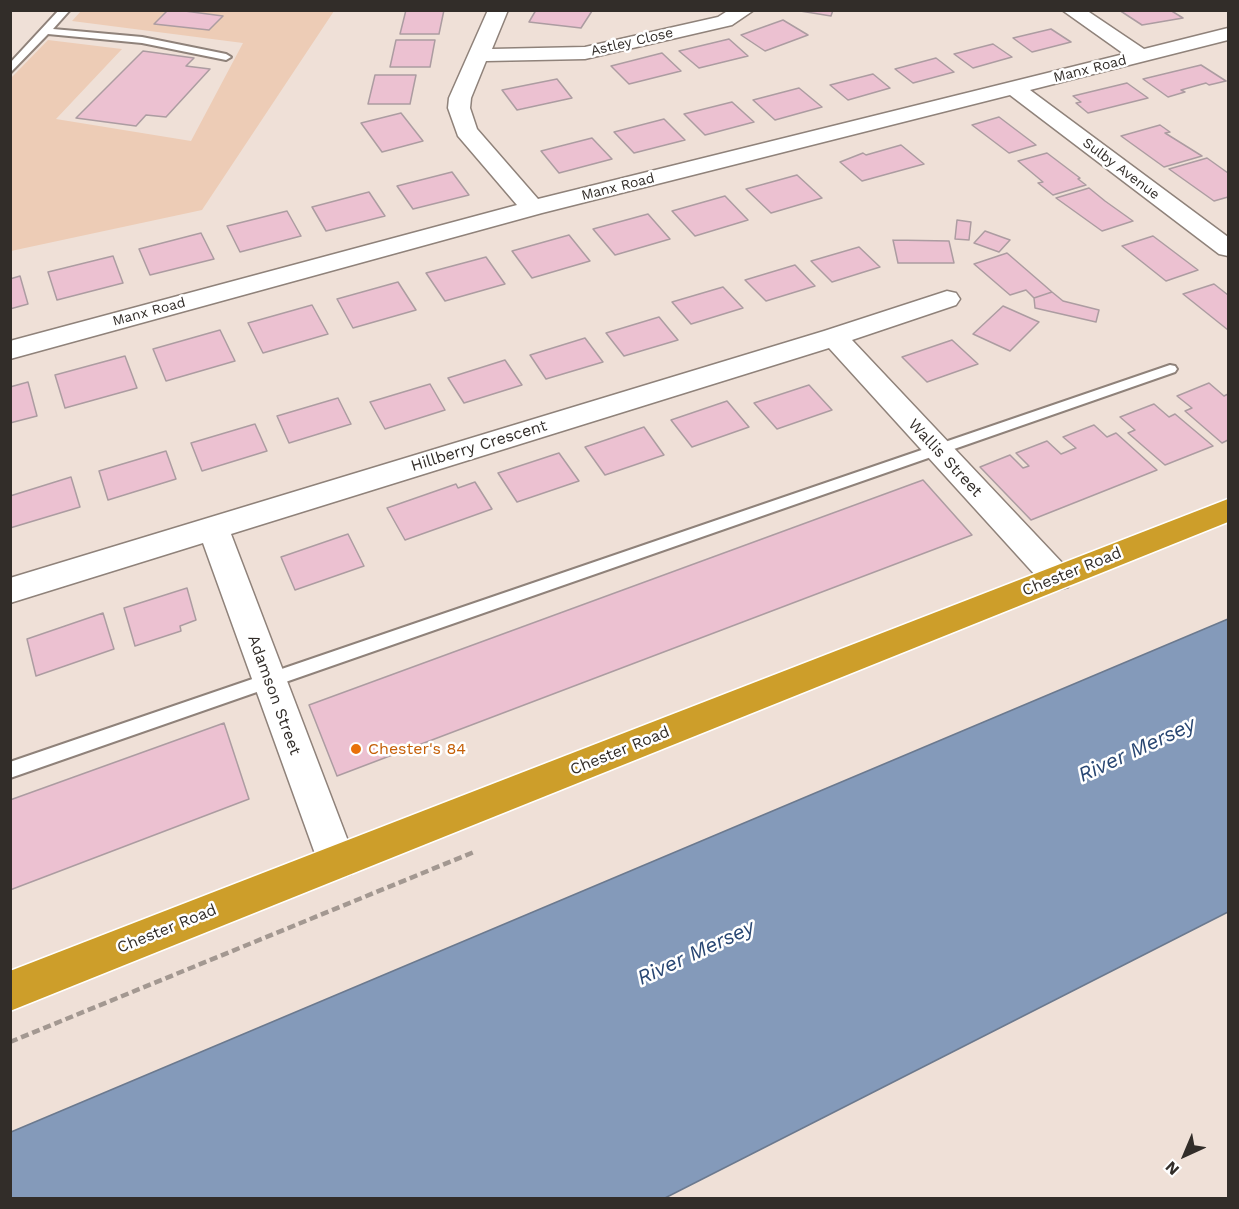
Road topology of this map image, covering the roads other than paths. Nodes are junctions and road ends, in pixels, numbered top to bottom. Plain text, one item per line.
1 (65, 10) edge
2 (498, 10) edge
3 (744, 10) edge
4 (1072, 10) edge
5 (47, 31) junction
6 (1228, 34) edge
7 (1201, 41) junction
8 (480, 55) junction
9 (1141, 56) junction
10 (226, 57) dead end
11 (1228, 58) edge
12 (10, 70) edge
13 (1014, 88) junction
14 (533, 208) junction
15 (1228, 249) edge
16 (947, 299) dead end
17 (834, 337) junction
18 (10, 350) edge
19 (1170, 369) dead end
20 (936, 449) junction
21 (1228, 510) edge
22 (213, 528) junction
23 (1057, 578) junction
24 (10, 591) edge
25 (268, 679) junction
26 (10, 770) edge
27 (337, 862) junction
28 (10, 991) edge

1 - 5 lane
2 - 8 street
3 - 8 street, Astley Close
4 - 9 street
5 - 10 lane
5 - 12 lane
6 - 7 street, Manx Road
7 - 9 street, Manx Road
7 - 11 street
8 - 14 street
9 - 13 street, Manx Road
13 - 14 street, Manx Road
13 - 15 street, Sulby Avenue
14 - 18 street, Manx Road
16 - 17 street, Hillberry Crescent
17 - 20 street, Wallis Street
17 - 22 street, Hillberry Crescent
19 - 20 lane
20 - 23 street, Wallis Street
20 - 25 lane
21 - 23 highway, Chester Road
22 - 24 street, Hillberry Crescent
22 - 25 street, Adamson Street
23 - 27 highway, Chester Road
25 - 26 lane
25 - 27 street, Adamson Street
27 - 28 highway, Chester Road

